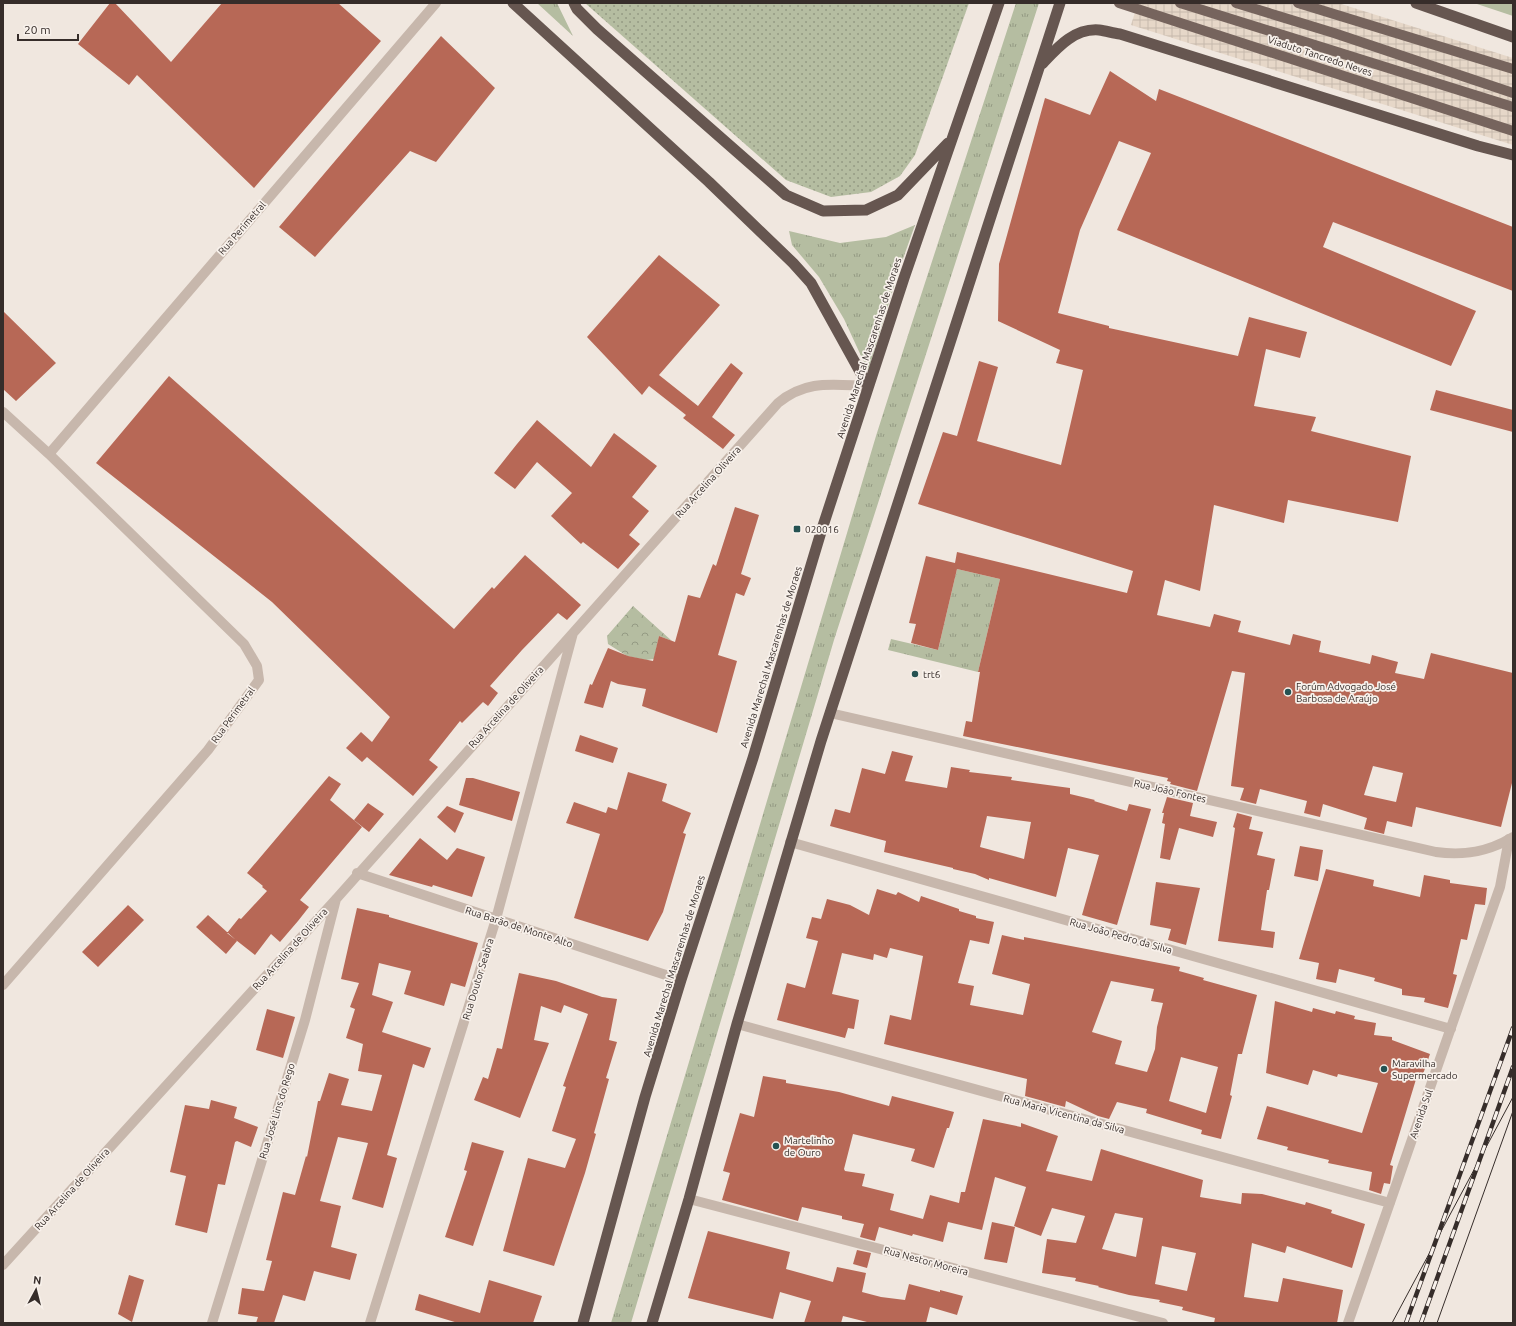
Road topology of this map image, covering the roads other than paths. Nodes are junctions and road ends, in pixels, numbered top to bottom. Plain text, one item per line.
1 (436, 3) edge
2 (513, 3) edge
3 (574, 3) edge
4 (999, 3) edge
5 (1060, 3) edge
6 (1119, 3) edge
7 (1180, 3) edge
8 (1236, 3) edge
9 (1298, 3) edge
10 (1416, 3) edge
11 (1513, 37) edge
12 (1040, 67) junction
13 (1513, 69) edge
14 (1513, 93) edge
15 (1513, 107) edge
16 (1513, 131) edge
17 (952, 140) junction
18 (1513, 155) edge
19 (868, 386) junction
20 (3, 412) edge
21 (49, 454) junction
22 (574, 631) junction
23 (830, 713) junction
24 (1511, 838) edge
25 (790, 842) junction
26 (357, 873) junction
27 (337, 898) junction
28 (496, 919) junction
29 (681, 980) junction
30 (3, 985) edge
31 (737, 1024) junction
32 (1451, 1029) junction
33 (689, 1199) junction
34 (1390, 1203) junction
35 (3, 1265) edge
36 (212, 1323) edge
37 (370, 1323) edge
38 (583, 1323) edge
39 (652, 1323) edge
40 (1162, 1323) edge
41 (1348, 1323) edge

1 - 21 street, Rua Perimetral
2 - 19 highway
3 - 17 highway
4 - 17 highway, Avenida Marechal Mascarenhas de Moraes
5 - 12 highway
6 - 16 main road, Viaduto Tancredo Neves
7 - 15 main road
8 - 14 main road
9 - 13 main road
10 - 11 highway
12 - 18 highway
12 - 23 highway
17 - 19 highway, Avenida Marechal Mascarenhas de Moraes
19 - 22 street, Rua Arcelina Oliveira
19 - 29 highway, Avenida Marechal Mascarenhas de Moraes
20 - 21 street, Rua Perimetral
21 - 30 street, Rua Perimetral
22 - 26 street, Rua Arcelina de Oliveira
22 - 28 street, Rua Doutor Seabra
23 - 24 street, Rua João Fontes
23 - 25 highway
24 - 32 street, Avenida Sul
25 - 31 highway
25 - 32 street, Rua João Pedro da Silva
26 - 27 street, Rua Arcelina de Oliveira
26 - 28 street, Rua Barão de Monte Alto
27 - 35 street, Rua Arcelina de Oliveira
27 - 36 street, Rua José Lins do Rego
28 - 29 street, Rua Barão de Monte Alto
28 - 37 street, Rua Doutor Seabra
29 - 38 highway, Avenida Marechal Mascarenhas de Moraes
31 - 33 highway
31 - 34 street, Rua Maria Vicentina da Silva
32 - 34 street, Avenida Sul
33 - 39 highway
33 - 40 street, Rua Nestor Moreira
34 - 41 street, Avenida Sul

